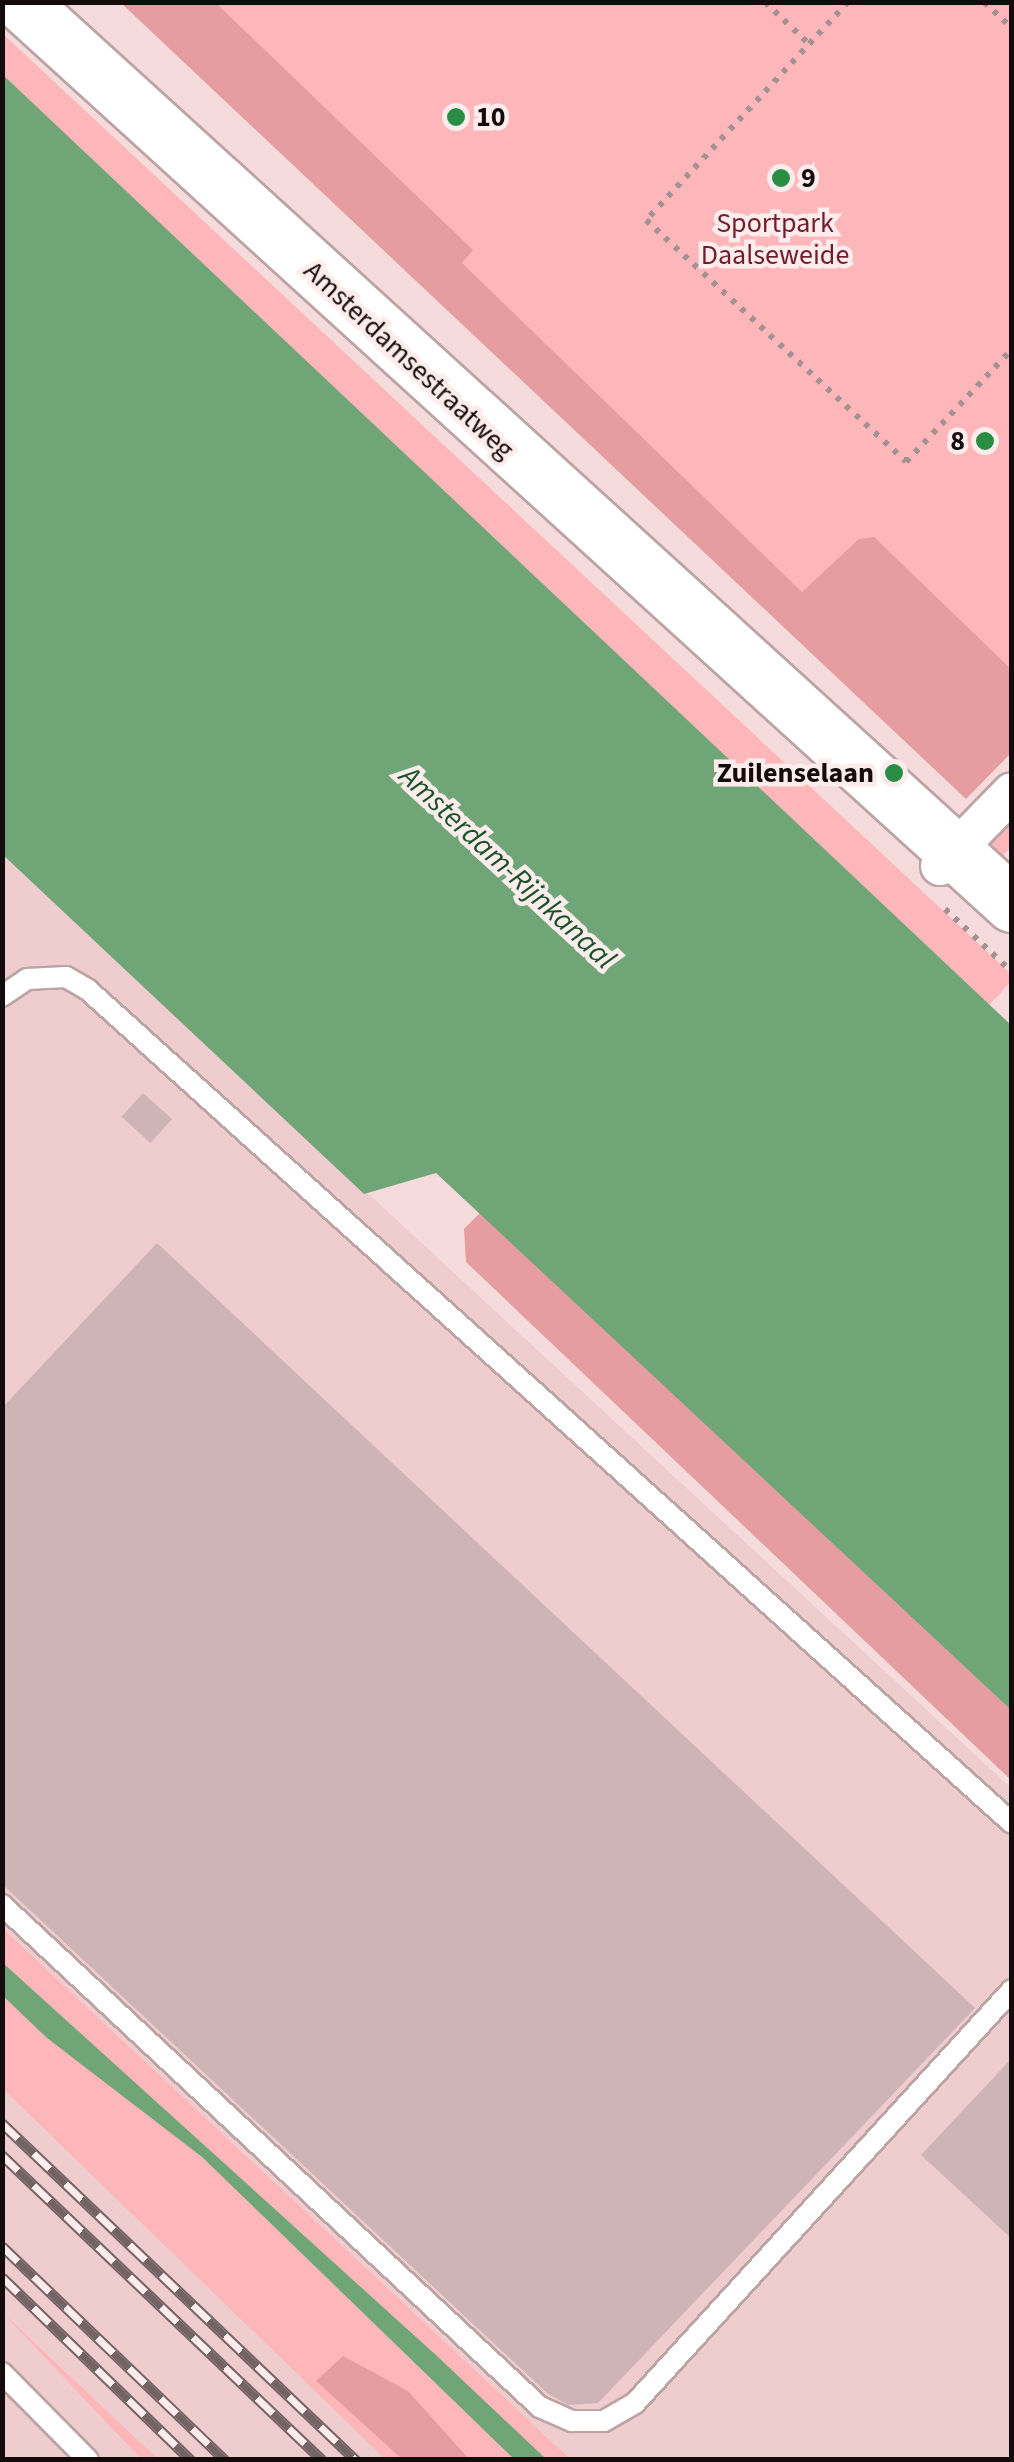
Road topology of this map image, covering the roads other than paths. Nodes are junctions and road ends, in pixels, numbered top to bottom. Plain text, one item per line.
1 (20, 2) edge
2 (1012, 792) edge
3 (942, 872) junction
4 (1012, 904) edge
5 (1012, 935) edge
6 (2, 996) edge
7 (1012, 1823) edge
8 (2, 1905) edge
9 (1012, 1990) edge
10 (2, 2374) edge
11 (88, 2460) edge

1 - 3 main road, Amsterdamsestraatweg
2 - 3 street
3 - 4 main road, Amsterdamsestraatweg
3 - 5 main road, Amsterdamsestraatweg
6 - 7 lane
8 - 9 lane
10 - 11 lane

